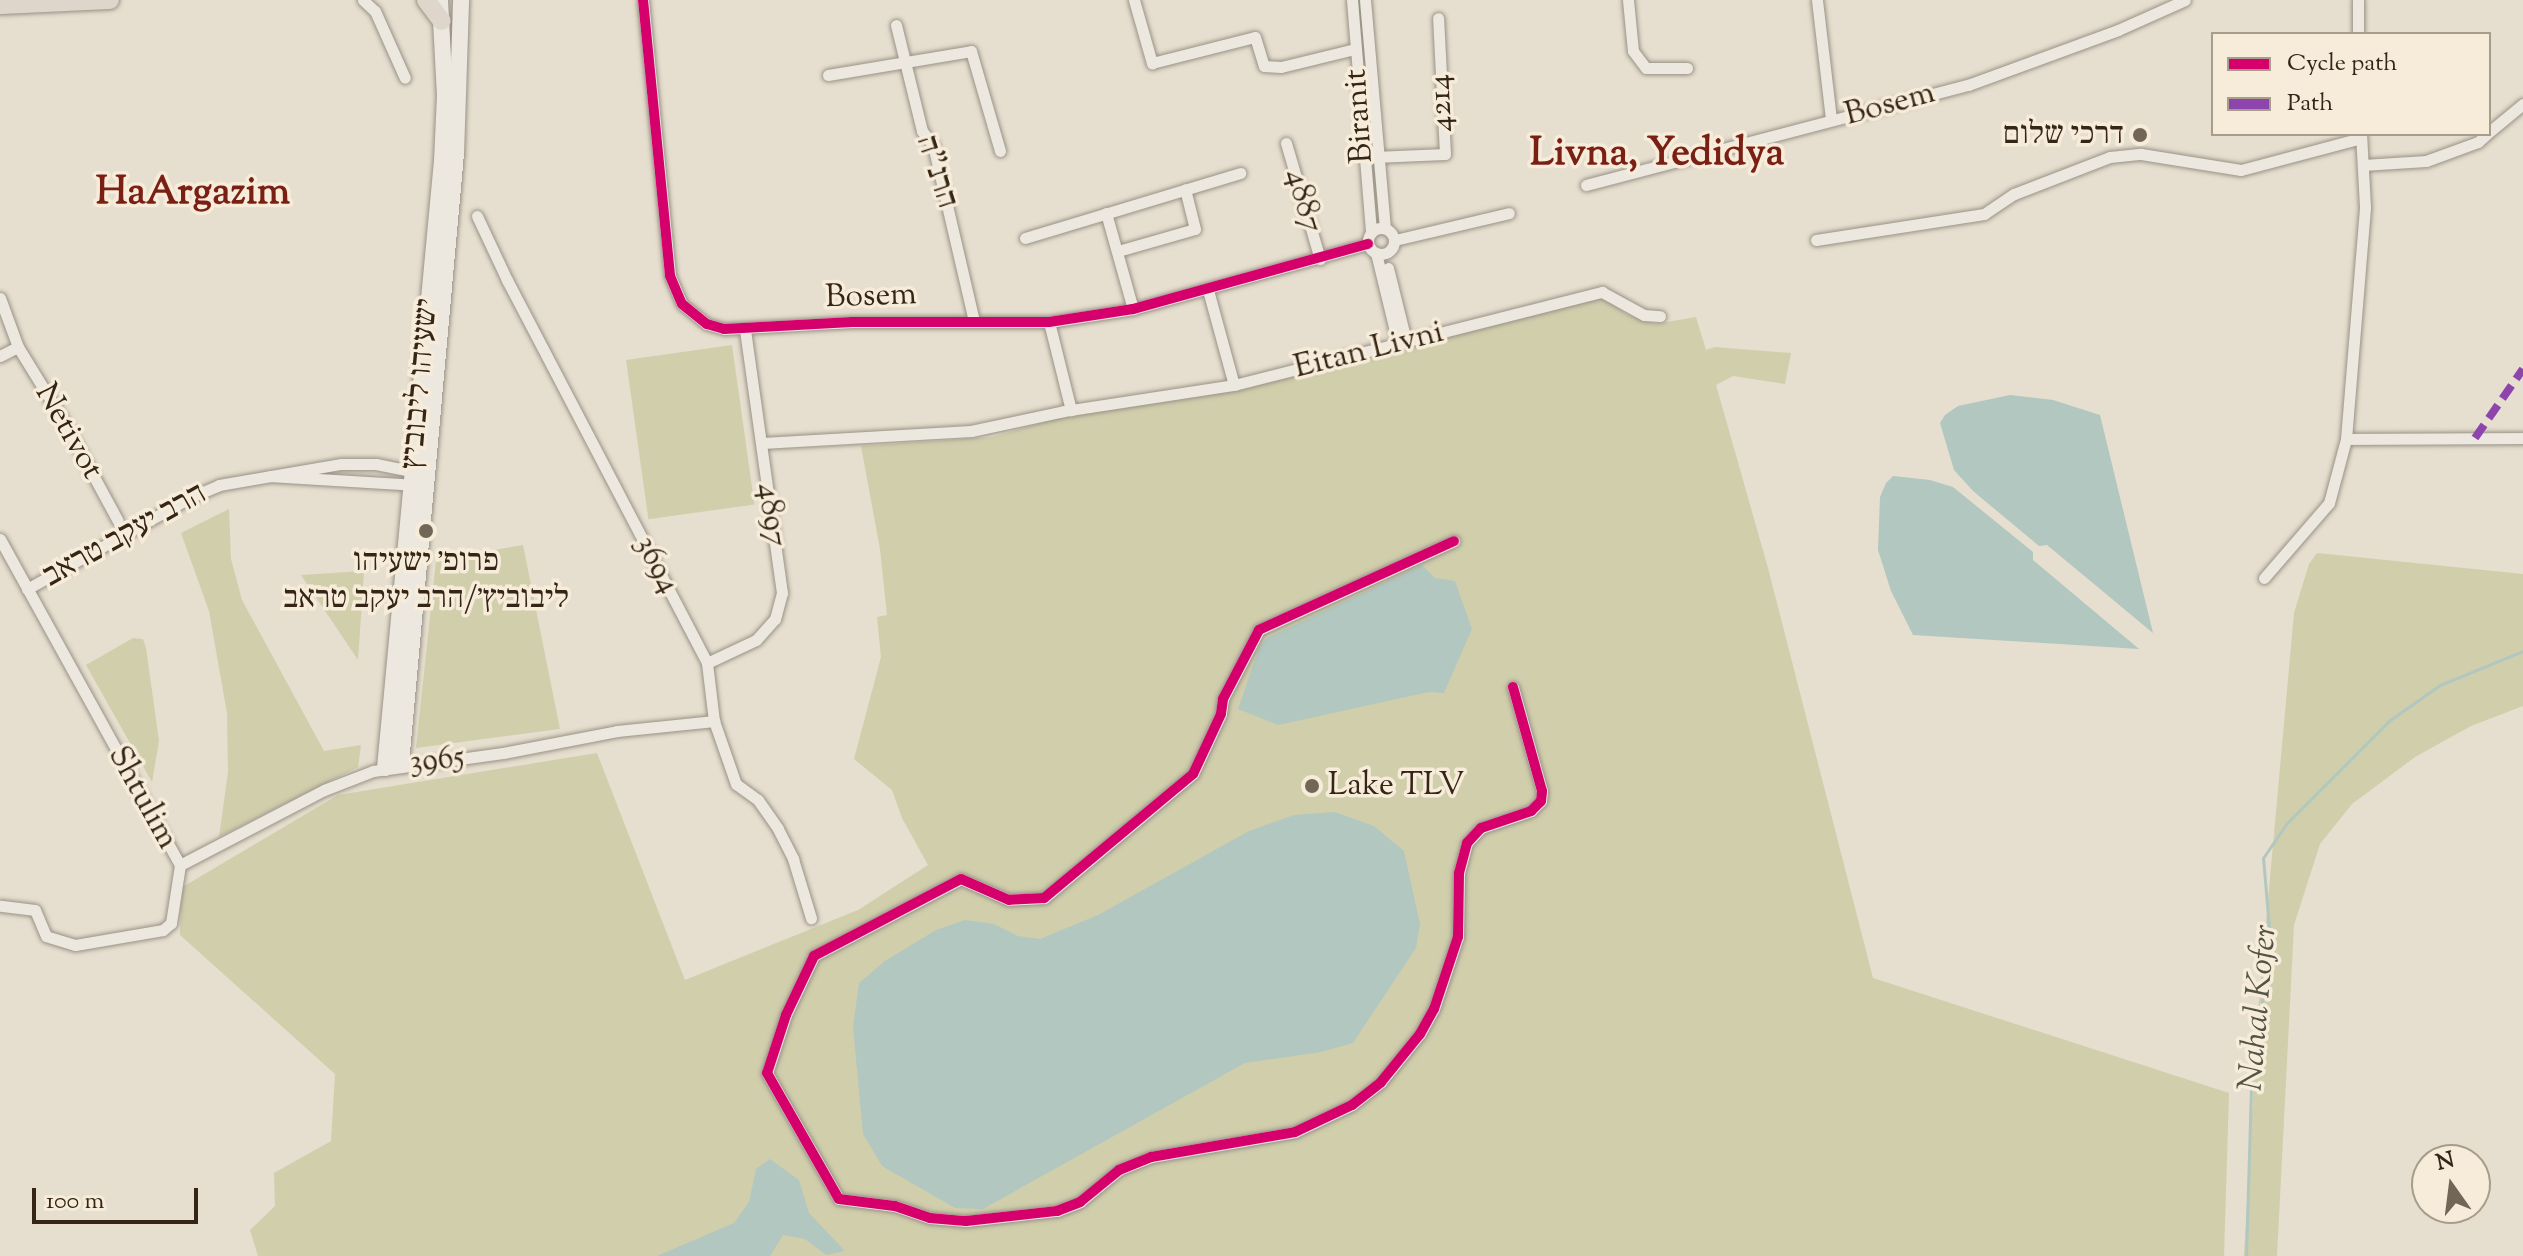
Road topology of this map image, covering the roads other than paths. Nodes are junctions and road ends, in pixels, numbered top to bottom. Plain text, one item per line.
1 (110, 0) edge
2 (363, 0) edge
3 (426, 0) edge
4 (440, 0) edge
5 (461, 0) edge
6 (643, 0) edge
7 (1134, 0) edge
8 (1352, 0) edge
9 (1365, 0) edge
10 (1628, 0) edge
11 (1817, 0) edge
12 (2185, 0) edge
13 (2358, 0) edge
14 (0, 5) edge
15 (377, 5) edge
16 (1438, 18) dead end
17 (442, 21) junction
18 (896, 25) dead end
19 (2358, 32) edge
20 (1355, 49) junction
21 (905, 63) junction
22 (1687, 68) dead end
23 (828, 75) dead end
24 (405, 78) dead end
25 (2523, 104) edge
26 (1831, 120) junction
27 (2491, 131) edge
28 (2361, 136) edge
29 (2485, 136) edge
30 (1286, 143) dead end
31 (1000, 151) dead end
32 (1378, 156) junction
33 (1363, 158) junction
34 (2363, 165) junction
35 (1240, 173) dead end
36 (1586, 185) dead end
37 (1185, 189) junction
38 (1106, 213) junction
39 (1509, 213) dead end
40 (477, 216) dead end
41 (1385, 228) junction
42 (1025, 238) dead end
43 (1395, 240) junction
44 (1816, 240) dead end
45 (1375, 246) junction
46 (1118, 251) junction
47 (1320, 259) junction
48 (1208, 290) junction
49 (0, 298) edge
50 (1133, 309) junction
51 (1660, 316) dead end
52 (974, 321) junction
53 (1049, 322) junction
54 (745, 329) junction
55 (1402, 342) junction
56 (18, 347) junction
57 (0, 356) edge
58 (1234, 385) junction
59 (1071, 410) junction
60 (2523, 438) edge
61 (2346, 439) junction
62 (762, 443) junction
63 (412, 470) junction
64 (270, 476) junction
65 (427, 480) junction
66 (411, 488) junction
67 (118, 521) dead end
68 (0, 539) edge
69 (1454, 541) dead end
70 (2264, 578) dead end
71 (27, 589) junction
72 (707, 663) junction
73 (1513, 687) dead end
74 (714, 721) junction
75 (393, 766) junction
76 (180, 865) junction
77 (0, 906) edge
78 (811, 918) dead end

1 - 14 main road
2 - 15 street
3 - 17 main road
4 - 17 street, ישעיהו ליבוביץ
5 - 65 street, ישעיהו ליבוביץ
6 - 54 street, Bosem
7 - 20 street
8 - 20 street, Biranit
9 - 32 street, Biranit
10 - 22 street
11 - 26 street
12 - 26 street, Bosem
13 - 19 street
15 - 24 street
16 - 32 street, 4214
17 - 63 street, ישעיהו ליבוביץ
18 - 21 street, הרנ"ה
20 - 33 street, Biranit
21 - 23 street
21 - 31 street
21 - 52 street, הרנ"ה
25 - 27 street
26 - 36 street, Bosem
28 - 34 street
28 - 44 street
29 - 34 street
30 - 47 street, 4887
32 - 33 street, 4214
32 - 41 street, Biranit
33 - 45 street, Biranit
34 - 61 street
35 - 37 street
37 - 38 street
37 - 46 street
38 - 42 street
38 - 46 street
39 - 43 street
40 - 72 street, 3694
41 - 43 street
41 - 45 street, Bosem
43 - 45 street
45 - 47 street, Bosem
45 - 55 street, Biranit
46 - 50 street
47 - 48 street, Bosem
48 - 50 street, Bosem
48 - 58 street
49 - 56 street, Netivot
50 - 53 street, Bosem
51 - 55 street, Eitan Livni
52 - 53 street, Bosem
52 - 54 street, Bosem
53 - 59 street
54 - 62 street, 4897
55 - 58 street, Eitan Livni
56 - 57 street
56 - 67 street, Netivot
58 - 59 street, Eitan Livni
59 - 62 street, Eitan Livni
60 - 61 street
61 - 70 street
62 - 72 street, 4897
63 - 64 street, הרב יעקב טראב
63 - 65 street, הרב יעקב טראב
63 - 66 street, ישעיהו ליבוביץ
64 - 66 street, הרב יעקב טראב
64 - 71 street, הרב יעקב טראב
65 - 66 street
65 - 75 street, ישעיהו ליבוביץ
66 - 75 street, ישעיהו ליבוביץ
68 - 71 street, Shtulim
69 - 73 street
71 - 76 street, Shtulim
72 - 74 street, 3694
74 - 75 street, 3965
74 - 78 street, 3694
75 - 76 street, 3965
76 - 77 street, Shtulim

